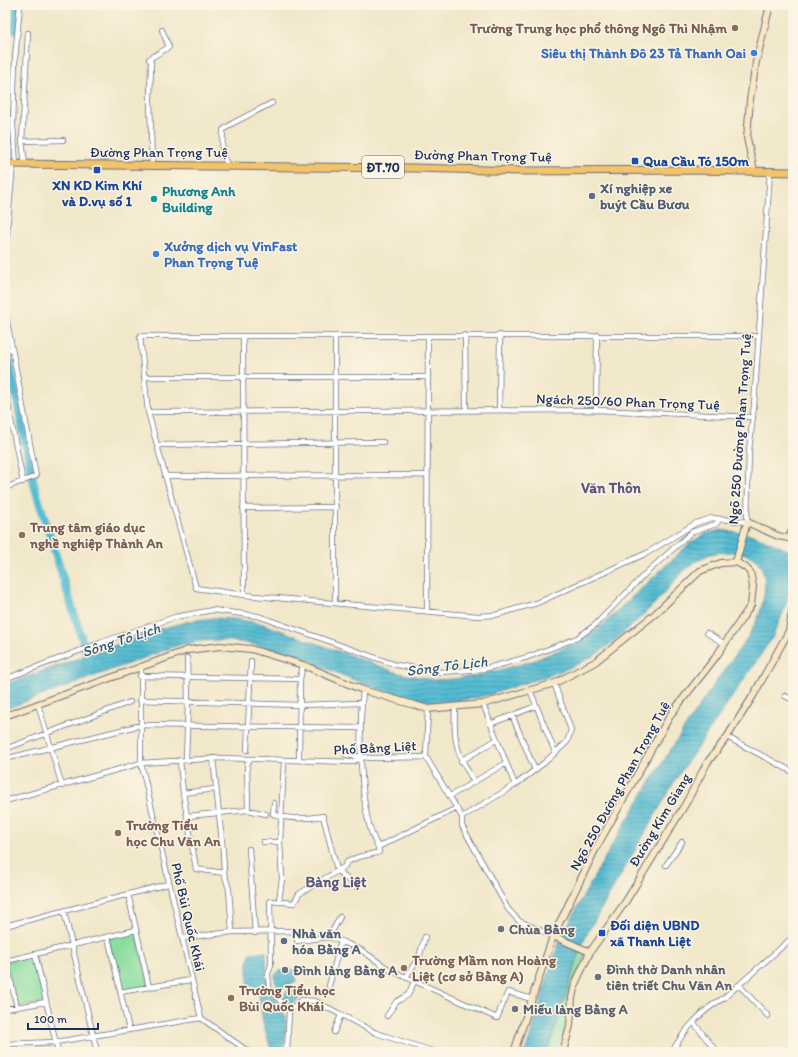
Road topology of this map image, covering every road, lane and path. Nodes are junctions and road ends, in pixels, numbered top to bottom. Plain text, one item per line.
1 (20, 5) edge
2 (770, 5) edge
3 (162, 30) dead end
4 (28, 33) dead end
5 (272, 103) dead end
6 (63, 140) dead end
7 (22, 141) junction
8 (12, 164) edge
9 (25, 164) junction
10 (152, 165) junction
11 (228, 166) junction
12 (754, 171) junction
13 (770, 172) junction
14 (793, 172) edge
15 (5, 253) edge
16 (5, 311) edge
17 (466, 335) junction
18 (500, 335) junction
19 (597, 335) junction
20 (243, 336) junction
21 (335, 336) junction
22 (428, 336) junction
23 (758, 336) junction
24 (7, 349) edge
25 (144, 377) junction
26 (335, 377) junction
27 (428, 377) junction
28 (243, 378) junction
29 (5, 390) edge
30 (466, 410) junction
31 (501, 410) junction
32 (596, 410) junction
33 (243, 411) junction
34 (335, 411) junction
35 (428, 411) junction
36 (148, 412) junction
37 (752, 417) junction
38 (335, 442) junction
39 (383, 442) dead end
40 (243, 443) junction
41 (157, 445) junction
42 (243, 475) junction
43 (335, 475) junction
44 (427, 475) junction
45 (165, 476) junction
46 (23, 482) junction
47 (5, 488) edge
48 (336, 507) junction
49 (243, 508) junction
50 (720, 519) junction
51 (746, 525) junction
52 (793, 528) edge
53 (791, 539) edge
54 (736, 562) junction
55 (244, 595) junction
56 (336, 603) junction
57 (793, 606) edge
58 (427, 611) junction
59 (791, 632) edge
60 (707, 633) dead end
61 (725, 644) junction
62 (187, 658) dead end
63 (251, 661) dead end
64 (303, 665) junction
65 (141, 666) junction
66 (140, 676) junction
67 (188, 677) junction
68 (5, 679) edge
69 (249, 679) junction
70 (300, 679) junction
71 (554, 683) junction
72 (363, 690) junction
73 (530, 690) junction
74 (785, 696) dead end
75 (140, 700) junction
76 (793, 700) edge
77 (130, 702) dead end
78 (188, 702) junction
79 (361, 703) junction
80 (38, 704) junction
81 (249, 704) junction
82 (483, 704) junction
83 (300, 705) junction
84 (536, 706) junction
85 (455, 708) junction
86 (428, 709) junction
87 (512, 715) junction
88 (5, 716) edge
89 (141, 724) junction
90 (490, 724) junction
91 (187, 725) junction
92 (248, 728) junction
93 (299, 728) junction
94 (361, 728) junction
95 (46, 735) junction
96 (727, 737) junction
97 (496, 740) junction
98 (50, 747) junction
99 (5, 750) edge
100 (248, 750) dead end
101 (555, 752) junction
102 (346, 755) dead end
103 (426, 757) junction
104 (212, 758) junction
105 (360, 758) junction
106 (5, 759) edge
107 (186, 759) junction
108 (180, 760) junction
109 (250, 760) junction
110 (299, 760) junction
111 (461, 760) junction
112 (284, 761) junction
113 (141, 763) junction
114 (506, 763) junction
115 (535, 770) junction
116 (793, 772) edge
117 (474, 782) junction
118 (514, 785) junction
119 (62, 786) junction
120 (215, 789) junction
121 (183, 793) junction
122 (450, 796) junction
123 (5, 801) edge
124 (274, 803) dead end
125 (457, 808) junction
126 (248, 810) junction
127 (219, 812) junction
128 (266, 814) dead end
129 (188, 816) junction
130 (282, 817) junction
131 (462, 817) junction
132 (263, 842) dead end
133 (280, 842) junction
134 (682, 842) dead end
135 (378, 847) junction
136 (249, 849) dead end
137 (666, 865) dead end
138 (337, 870) junction
139 (224, 873) junction
140 (168, 884) junction
141 (356, 888) dead end
142 (128, 894) junction
143 (279, 901) junction
144 (64, 911) junction
145 (340, 917) dead end
146 (5, 926) edge
147 (136, 930) junction
148 (232, 932) junction
149 (255, 932) junction
150 (270, 932) junction
151 (108, 937) junction
152 (425, 937) dead end
153 (555, 937) junction
154 (793, 937) edge
155 (182, 938) junction
156 (330, 938) junction
157 (341, 941) junction
158 (72, 945) junction
159 (588, 951) junction
160 (35, 954) junction
161 (6, 959) edge
162 (406, 977) junction
163 (191, 980) junction
164 (414, 982) junction
165 (739, 985) junction
166 (329, 986) dead end
167 (149, 987) junction
168 (120, 992) junction
169 (532, 999) junction
170 (46, 1002) junction
171 (17, 1007) junction
172 (5, 1009) edge
173 (289, 1011) junction
174 (341, 1015) junction
175 (387, 1016) dead end
176 (768, 1016) dead end
177 (201, 1018) junction
178 (694, 1023) junction
179 (128, 1030) junction
180 (334, 1032) dead end
181 (93, 1036) junction
182 (56, 1042) junction
183 (5, 1044) edge
184 (58, 1052) edge
185 (97, 1052) edge
186 (249, 1052) edge
187 (287, 1052) edge
188 (435, 1052) edge
189 (514, 1052) edge
190 (563, 1052) edge
191 (672, 1052) edge
192 (717, 1052) edge

1 - 8 street
2 - 12 street
3 - 10 street
4 - 7 street
5 - 11 street
6 - 7 street
7 - 9 street
8 - 9 main road, Đường Phan Trọng Tuệ / ĐT.70
8 - 15 street
9 - 10 main road, Đường Phan Trọng Tuệ / ĐT.70
10 - 11 main road, Đường Phan Trọng Tuệ / ĐT.70
11 - 12 main road, Đường Phan Trọng Tuệ / ĐT.70
12 - 13 main road, Đường Phan Trọng Tuệ / ĐT.70
13 - 14 main road, Đường Phan Trọng Tuệ / ĐT.70
13 - 23 street, Ngõ 250 Đường Phan Trọng Tuệ
16 - 24 street
17 - 18 street
17 - 22 street
17 - 30 street
18 - 19 street
18 - 31 street
19 - 23 street
19 - 32 street
20 - 21 street
20 - 25 street
20 - 28 street
21 - 22 street
21 - 26 street
22 - 27 street
23 - 37 street, Ngõ 250 Đường Phan Trọng Tuệ
24 - 46 street
25 - 28 street
25 - 36 street
26 - 27 street
26 - 28 street
26 - 34 street
27 - 35 street
28 - 33 street
29 - 46 street
30 - 31 street, Ngách 250/60 Phan Trọng Tuệ
30 - 35 street, Ngách 250/60 Phan Trọng Tuệ
31 - 32 street, Ngách 250/60 Phan Trọng Tuệ
32 - 37 street, Ngách 250/60 Phan Trọng Tuệ
33 - 34 street, Ngách 250/60 Phan Trọng Tuệ
33 - 36 street, Ngách 250/60 Phan Trọng Tuệ
33 - 40 street
34 - 35 street, Ngách 250/60 Phan Trọng Tuệ
34 - 38 street
35 - 44 street
36 - 41 street
37 - 51 street, Ngõ 250 Đường Phan Trọng Tuệ
38 - 39 street
38 - 40 street
38 - 43 street
40 - 41 street
40 - 42 street
41 - 45 street
42 - 43 street
42 - 45 street
42 - 49 street
43 - 44 street
43 - 48 street
44 - 58 street
45 - 55 street
46 - 47 street
48 - 49 street
48 - 56 street
49 - 55 street
50 - 51 street
50 - 58 street
50 - 68 street
51 - 53 street
51 - 54 street, Ngõ 250 Đường Phan Trọng Tuệ
52 - 53 street
54 - 61 street, Ngõ 250 Đường Phan Trọng Tuệ
54 - 71 street
55 - 56 street
56 - 58 street
57 - 59 street, Đường Kim Giang
59 - 96 street, Đường Kim Giang
60 - 61 street
61 - 153 street, Ngõ 250 Đường Phan Trọng Tuệ
62 - 67 street
63 - 69 street
64 - 65 street
64 - 70 street
64 - 72 street
65 - 66 street, Phố Bùi Quốc Khái
65 - 80 street
66 - 67 street
66 - 75 street, Phố Bùi Quốc Khái
67 - 69 street
67 - 78 street
69 - 70 street
69 - 81 street
70 - 83 street
71 - 73 street
71 - 101 street
72 - 79 street
72 - 86 street
73 - 82 street
73 - 84 street
74 - 76 street
75 - 78 street
75 - 89 street, Phố Bùi Quốc Khái
77 - 95 street
78 - 81 street
78 - 91 street
79 - 83 street
79 - 94 street
80 - 88 street
80 - 95 street
81 - 83 street
81 - 92 street
82 - 85 street
82 - 90 street
83 - 93 street
84 - 87 street
84 - 101 street
85 - 86 street
85 - 111 street
86 - 103 street
87 - 90 street
87 - 115 street
89 - 91 street
89 - 98 street
89 - 113 street, Phố Bùi Quốc Khái
90 - 97 street
91 - 92 street
91 - 107 street
92 - 93 street
92 - 100 street
93 - 94 street
93 - 110 street
94 - 105 street
95 - 98 street
95 - 99 street
96 - 116 street
96 - 159 street, Đường Kim Giang
97 - 111 street
97 - 114 street
98 - 106 street
98 - 119 street
101 - 115 street
102 - 105 street
103 - 105 street, Phố Bằng Liệt
103 - 122 street, Phố Bằng Liệt
104 - 107 street, Phố Bằng Liệt
104 - 109 street, Phố Bằng Liệt
104 - 120 street
105 - 110 street, Phố Bằng Liệt
105 - 135 street
107 - 108 street, Phố Bằng Liệt
108 - 113 street, Phố Bằng Liệt
108 - 121 street
109 - 112 street, Phố Bằng Liệt
109 - 126 street
110 - 112 street, Phố Bằng Liệt
111 - 117 street
112 - 130 street
113 - 119 street, Phố Bằng Liệt
113 - 140 street, Phố Bùi Quốc Khái
114 - 117 street
114 - 118 street
115 - 118 street
117 - 122 street
118 - 131 street
119 - 123 street, Phố Bằng Liệt
120 - 121 street
120 - 127 street
121 - 129 street
122 - 125 street, Phố Bằng Liệt
124 - 130 street
125 - 131 street, Phố Bằng Liệt
125 - 135 street
126 - 127 street
126 - 128 street
127 - 129 street
127 - 139 street
129 - 139 street
130 - 133 street
130 - 138 street
131 - 153 street, Phố Bằng Liệt
132 - 133 street
133 - 143 street
134 - 137 street
135 - 138 street
136 - 149 street
138 - 141 street
138 - 143 street
139 - 148 street
140 - 142 street
140 - 155 street, Phố Bùi Quốc Khái
142 - 144 street
142 - 147 street
143 - 150 street
144 - 146 street
144 - 158 street
145 - 156 street
147 - 151 street
147 - 167 street
148 - 149 street
148 - 155 street
149 - 150 street
150 - 156 street
150 - 173 street
151 - 158 street
151 - 168 street
152 - 162 street
153 - 159 street
153 - 169 street
154 - 165 street
155 - 163 street, Phố Bùi Quốc Khái
156 - 157 street
157 - 162 street
157 - 166 street
158 - 160 street
158 - 181 street
159 - 190 street, Đường Kim Giang
160 - 161 street
160 - 170 street
161 - 171 street
162 - 164 street
163 - 167 street
163 - 177 street, Phố Bùi Quốc Khái
164 - 169 street
164 - 175 street
165 - 176 street
165 - 178 street
167 - 168 street
168 - 179 street
169 - 189 street
170 - 171 street
170 - 182 street
171 - 172 street
173 - 174 street
173 - 187 street
174 - 180 street
174 - 188 street
177 - 179 street
177 - 186 street
178 - 191 street
178 - 192 street
179 - 181 street
181 - 182 street
181 - 185 street
182 - 183 street
182 - 184 street

